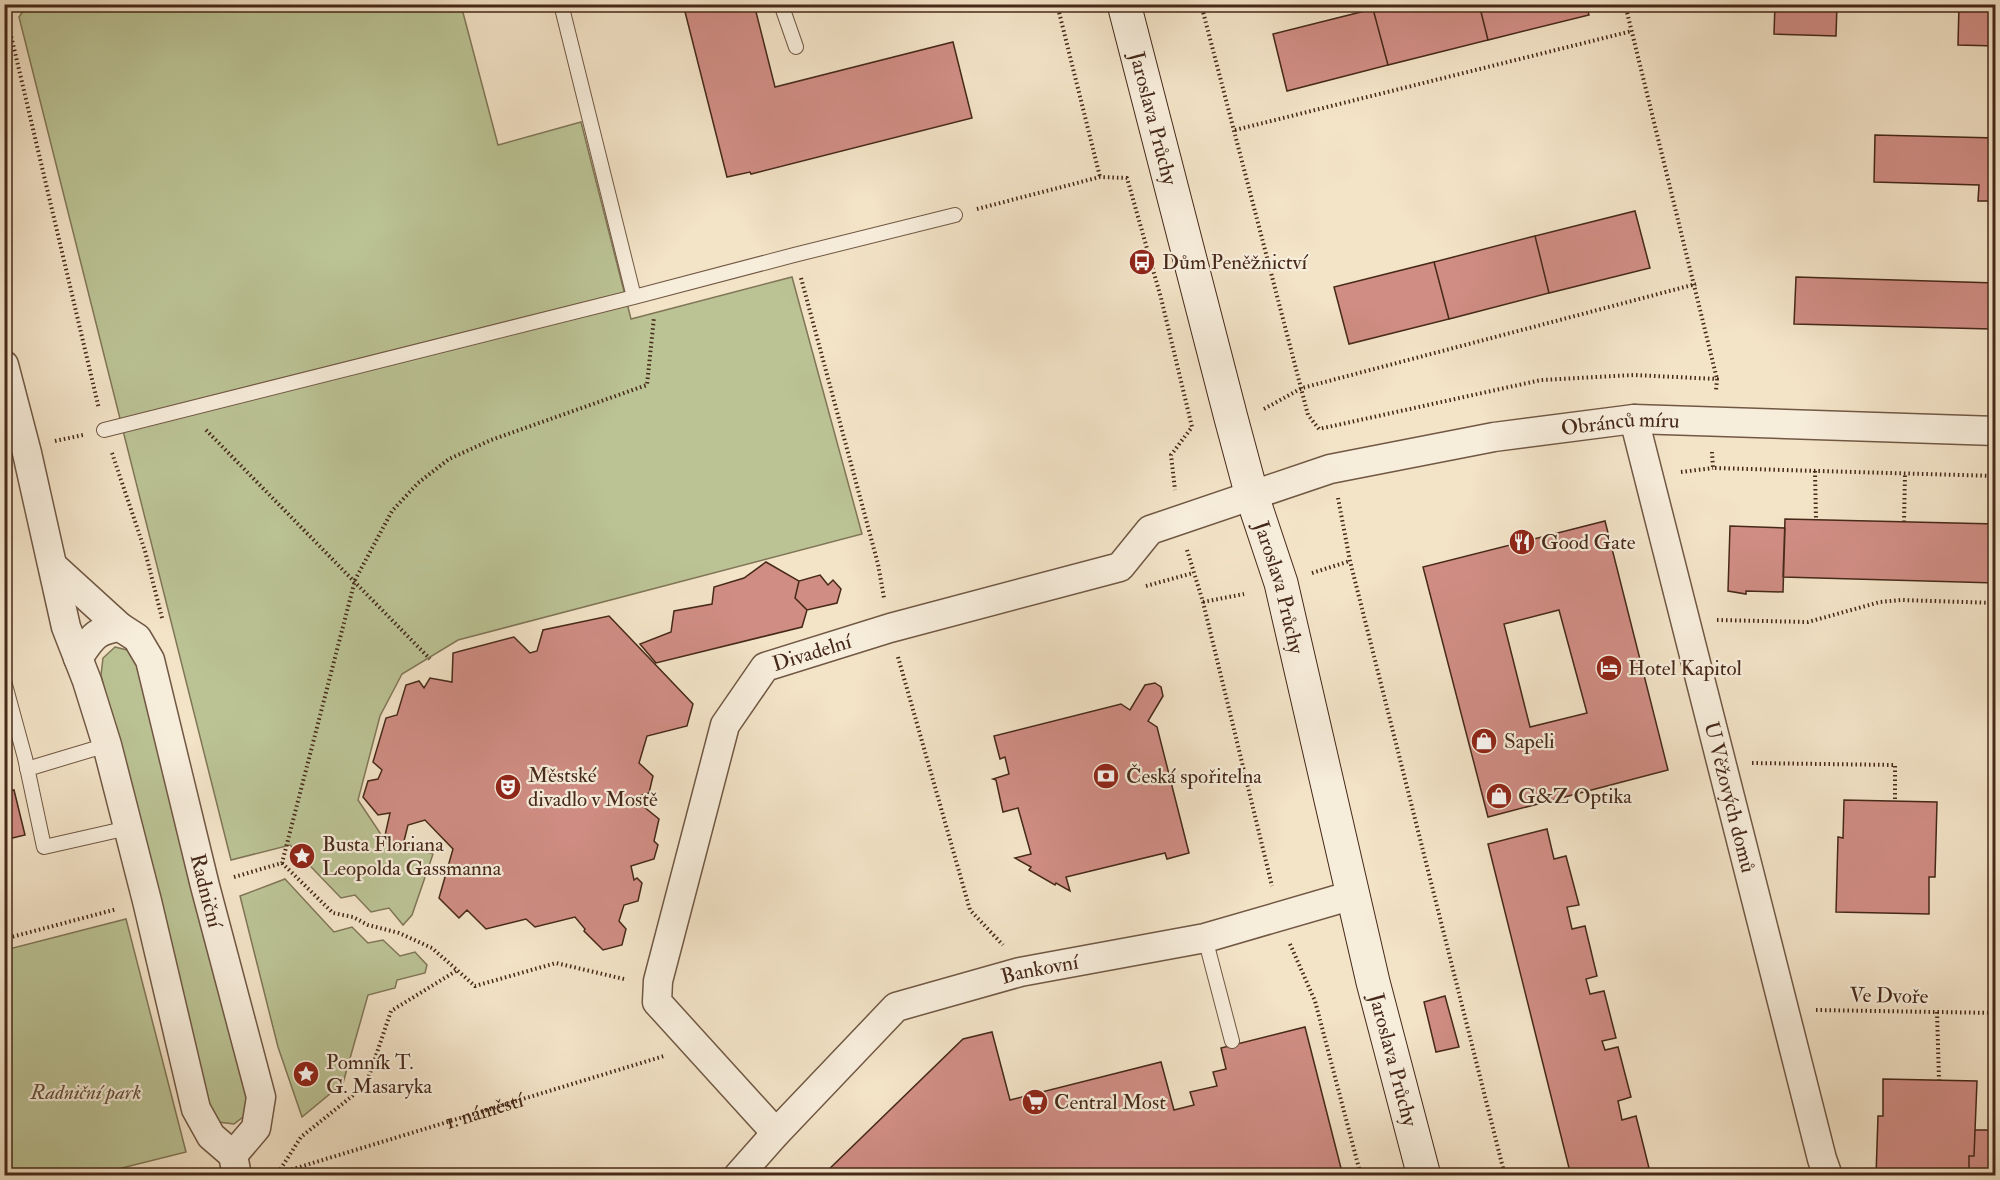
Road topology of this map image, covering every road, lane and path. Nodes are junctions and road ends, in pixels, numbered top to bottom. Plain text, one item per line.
1 (561, 4) edge
2 (781, 4) edge
3 (1057, 4) edge
4 (1124, 4) edge
5 (1201, 4) edge
6 (1625, 4) edge
7 (4, 6) edge
8 (1632, 31) junction
9 (796, 46) dead end
10 (1234, 130) junction
11 (1100, 177) junction
12 (956, 215) joint
13 (794, 255) junction
14 (1696, 284) junction
15 (657, 292) junction
16 (634, 297) junction
17 (4, 365) edge
18 (1717, 379) dead end
19 (1302, 388) junction
20 (185, 409) junction
21 (1263, 410) dead end
22 (1634, 418) junction
23 (1319, 429) dead end
24 (104, 430) junction
25 (1995, 431) edge
26 (1815, 471) dead end
27 (1905, 473) dead end
28 (1175, 494) dead end
29 (1337, 494) dead end
30 (1252, 496) junction
31 (1816, 520) dead end
32 (1904, 522) dead end
33 (1186, 547) dead end
34 (1350, 561) junction
35 (53, 566) junction
36 (1309, 574) dead end
37 (355, 580) junction
38 (1244, 594) dead end
39 (1203, 602) junction
40 (1995, 603) edge
41 (886, 608) dead end
42 (1712, 621) dead end
43 (120, 627) junction
44 (897, 653) dead end
45 (78, 658) junction
46 (430, 659) dead end
47 (150, 660) junction
48 (4, 681) edge
49 (107, 745) junction
50 (1751, 763) dead end
51 (27, 769) junction
52 (1895, 801) dead end
53 (128, 828) junction
54 (282, 863) junction
55 (232, 878) dead end
56 (1274, 891) dead end
57 (1353, 895) junction
58 (119, 909) dead end
59 (1205, 938) junction
60 (4, 939) edge
61 (1289, 941) dead end
62 (1014, 961) junction
63 (456, 971) junction
64 (624, 979) dead end
65 (1783, 1009) junction
66 (1937, 1012) junction
67 (1995, 1013) edge
68 (1232, 1041) dead end
69 (696, 1046) junction
70 (1939, 1080) dead end
71 (776, 1132) junction
72 (235, 1165) edge
73 (278, 1173) junction
74 (270, 1176) edge
75 (738, 1176) edge
76 (1360, 1176) edge
77 (1424, 1176) edge
78 (1506, 1176) edge
79 (1828, 1176) edge

1 - 16 lane
2 - 9 lane
3 - 11 path
4 - 30 street, Jaroslava Průchy
5 - 10 path
6 - 8 path
7 - 24 path
8 - 10 path
8 - 14 path
10 - 19 path
11 - 12 path
11 - 28 path
12 - 13 lane
13 - 15 lane
13 - 41 path
14 - 18 path
14 - 19 path
15 - 16 lane
15 - 37 path
16 - 20 lane
17 - 35 street, Radniční
19 - 21 path
19 - 23 path
20 - 24 lane
20 - 37 path
22 - 25 street, Obránců míru
22 - 30 street, Obránců míru
22 - 65 street, U Věžových domů
24 - 47 path
26 - 31 path
27 - 32 path
29 - 34 path
30 - 57 street, Jaroslava Průchy
30 - 69 street, Divadelní
33 - 39 path
34 - 36 path
34 - 78 path
35 - 43 street, Radniční
35 - 45 street, Radniční
37 - 46 path
37 - 54 path
38 - 39 path
39 - 56 path
40 - 42 path
43 - 45 street
43 - 47 street, Radniční
44 - 62 path
45 - 49 street, Radniční
47 - 72 street, Radniční
48 - 51 lane
49 - 51 lane
49 - 53 street, Radniční
50 - 52 path
51 - 53 lane
53 - 72 street, Radniční
54 - 55 path
54 - 63 path
57 - 59 street, Bankovní
57 - 77 street, Jaroslava Průchy
58 - 60 path
59 - 62 street, Bankovní
59 - 68 lane
61 - 76 path
62 - 71 street, Bankovní
63 - 64 path
63 - 73 path
65 - 66 path, Ve Dvoře
65 - 79 street, U Věžových domů
66 - 67 path, Ve Dvoře
66 - 70 path
69 - 71 street, Divadelní
69 - 73 path, 1. náměstí
71 - 75 street
73 - 74 path, 1. náměstí

